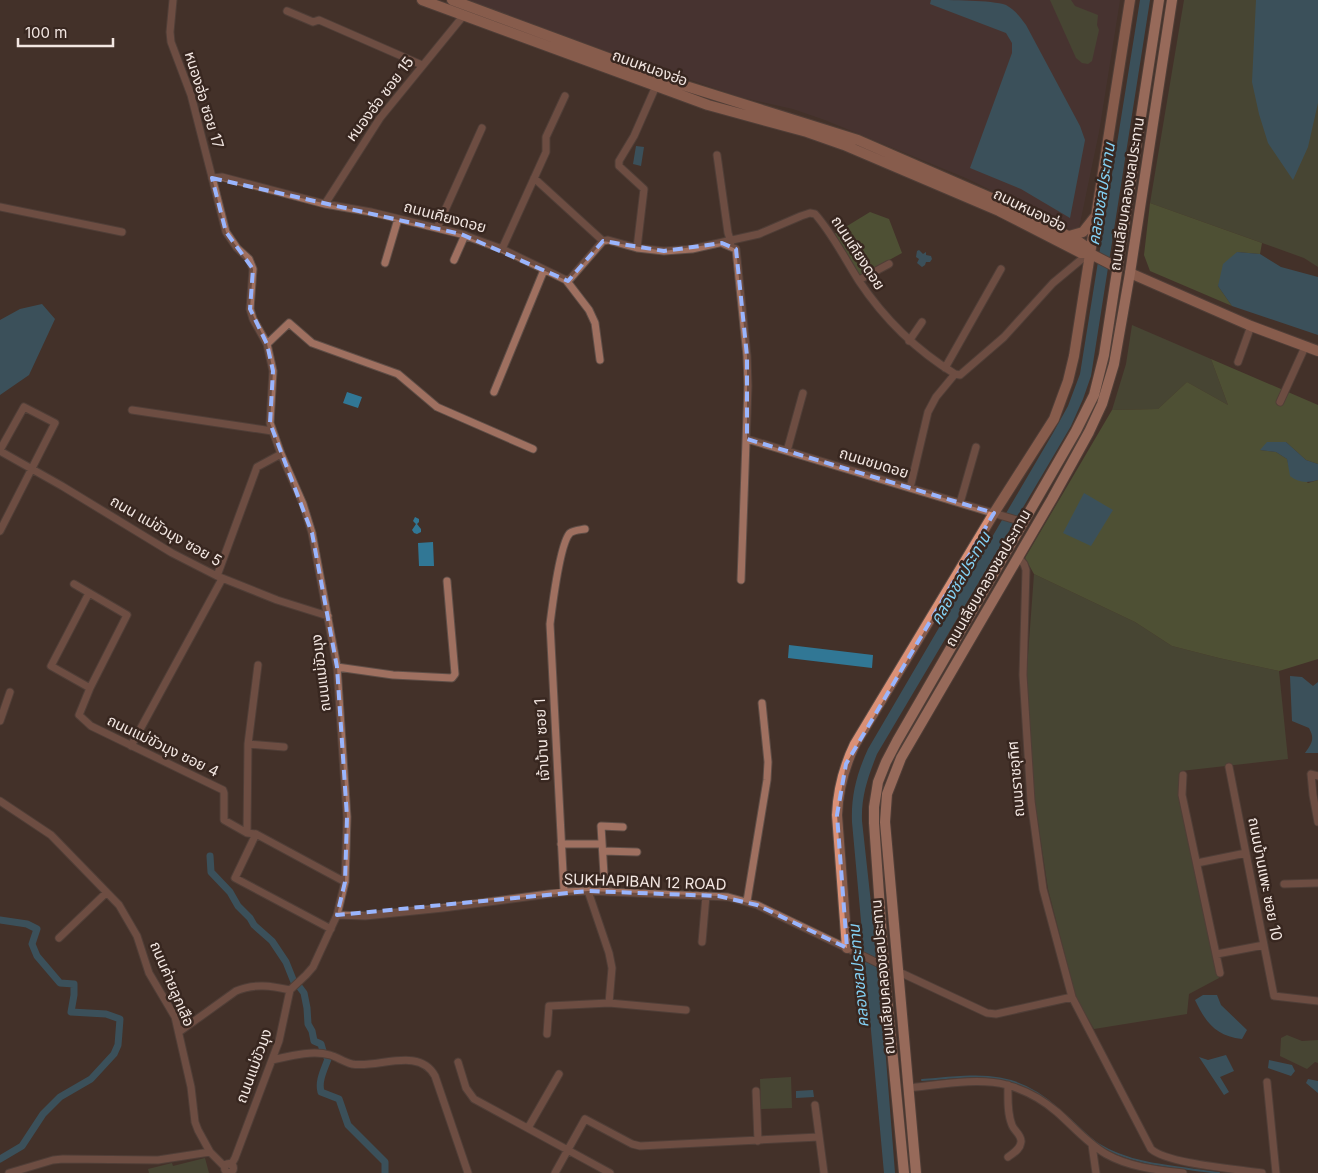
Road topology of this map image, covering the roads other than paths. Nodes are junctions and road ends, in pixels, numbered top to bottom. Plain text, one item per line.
1 (173, 0) edge
2 (422, 0) edge
3 (452, 0) edge
4 (1130, 0) edge
5 (1158, 0) edge
6 (1172, 0) edge
7 (287, 11) dead end
8 (464, 15) junction
9 (502, 24) junction
10 (422, 65) junction
11 (661, 83) junction
12 (564, 96) dead end
13 (482, 128) dead end
14 (856, 144) junction
15 (717, 155) dead end
16 (212, 178) junction
17 (534, 178) junction
18 (325, 204) junction
19 (0, 207) edge
20 (1095, 215) junction
21 (398, 219) junction
22 (437, 228) junction
23 (122, 232) dead end
24 (465, 235) junction
25 (1069, 236) junction
26 (603, 241) junction
27 (731, 242) junction
28 (722, 243) junction
29 (637, 248) junction
30 (502, 249) junction
31 (1089, 254) junction
32 (454, 260) dead end
33 (385, 263) dead end
34 (889, 264) dead end
35 (1118, 268) junction
36 (1001, 269) dead end
37 (544, 270) junction
38 (1130, 273) junction
39 (566, 280) junction
40 (858, 280) junction
41 (922, 322) dead end
42 (1251, 326) junction
43 (909, 341) junction
44 (267, 344) junction
45 (1305, 347) junction
46 (1318, 351) edge
47 (600, 360) dead end
48 (1238, 362) dead end
49 (944, 368) junction
50 (955, 374) junction
51 (494, 392) dead end
52 (803, 393) dead end
53 (1280, 402) dead end
54 (132, 410) dead end
55 (272, 431) junction
56 (747, 439) junction
57 (976, 447) dead end
58 (533, 449) dead end
59 (0, 451) edge
60 (787, 451) junction
61 (281, 454) junction
62 (32, 469) junction
63 (910, 488) junction
64 (960, 503) junction
65 (994, 513) junction
66 (1023, 522) junction
67 (585, 529) dead end
68 (0, 531) edge
69 (1007, 551) junction
70 (1018, 557) junction
71 (219, 578) junction
72 (741, 580) dead end
73 (447, 581) dead end
74 (74, 584) dead end
75 (89, 593) junction
76 (328, 616) junction
77 (258, 665) dead end
78 (337, 666) junction
79 (90, 688) junction
80 (10, 692) dead end
81 (762, 703) dead end
82 (0, 721) edge
83 (248, 744) junction
84 (131, 746) junction
85 (284, 746) dead end
86 (1229, 767) dead end
87 (1183, 774) dead end
88 (1318, 776) edge
89 (0, 801) edge
90 (1318, 822) edge
91 (622, 827) dead end
92 (247, 833) junction
93 (256, 834) junction
94 (561, 844) junction
95 (602, 848) junction
96 (636, 852) dead end
97 (1246, 853) junction
98 (1196, 862) junction
99 (345, 882) junction
100 (1318, 883) edge
101 (1284, 884) dead end
102 (588, 891) junction
103 (106, 892) junction
104 (564, 892) junction
105 (605, 892) junction
106 (706, 896) junction
107 (747, 901) junction
108 (337, 915) junction
109 (331, 928) junction
110 (59, 938) dead end
111 (702, 942) dead end
112 (1264, 945) junction
113 (883, 946) junction
114 (895, 946) junction
115 (849, 949) junction
116 (1217, 954) junction
117 (884, 966) junction
118 (1220, 973) dead end
119 (898, 976) junction
120 (290, 990) junction
121 (1072, 997) junction
122 (1318, 1000) edge
123 (609, 1002) junction
124 (686, 1010) dead end
125 (889, 1015) junction
126 (179, 1032) junction
127 (547, 1034) dead end
128 (272, 1060) junction
129 (458, 1062) dead end
130 (559, 1074) dead end
131 (1267, 1082) dead end
132 (1008, 1085) junction
133 (909, 1088) junction
134 (756, 1091) dead end
135 (815, 1105) dead end
136 (528, 1128) junction
137 (819, 1137) junction
138 (758, 1141) junction
139 (1092, 1145) junction
140 (568, 1149) junction
141 (210, 1152) junction
142 (1157, 1154) junction
143 (1008, 1157) dead end
144 (1132, 1165) junction
145 (229, 1169) edge
146 (1156, 1169) junction
147 (1170, 1172) edge
148 (9, 1173) edge
149 (468, 1173) edge
150 (554, 1173) edge
151 (610, 1173) edge
152 (824, 1173) edge
153 (904, 1173) edge
154 (916, 1173) edge
155 (1096, 1173) edge
156 (1134, 1173) edge
157 (1183, 1173) edge
158 (1262, 1173) edge
159 (1276, 1173) edge

1 - 16 street, หนองฮ่อ ซอย 17
2 - 8 main road, ถนนหนองฮ่อ
3 - 9 main road, ถนนหนองฮ่อ
4 - 20 main road
5 - 35 main road, ถนนเลียบคลองชลประทาน
6 - 38 main road, ถนนเลียบคลองชลประทาน
7 - 10 street
8 - 9 main road, ถนนหนองฮ่อ
8 - 10 street, หนองฮ่อ ซอย 15
9 - 11 main road, ถนนหนองฮ่อ
10 - 18 street, หนองฮ่อ ซอย 15
11 - 14 main road, ถนนหนองฮ่อ
11 - 29 street
12 - 17 street
13 - 22 street
14 - 25 main road, ถนนหนองฮ่อ
14 - 31 main road, ถนนหนองฮ่อ
15 - 27 street
16 - 18 street, ถนนเคียงดอย
16 - 44 street, ถนนแม่ขัวมุง
17 - 26 street
17 - 30 street
18 - 21 street, ถนนเคียงดอย
19 - 23 street
20 - 25 main road
20 - 31 main road
21 - 22 street, ถนนเคียงดอย
21 - 33 street
22 - 24 street, ถนนเคียงดอย
24 - 30 street, ถนนเคียงดอย
24 - 32 street
25 - 31 main road, ถนนหนองฮ่อ
26 - 29 street, ถนนเคียงดอย
26 - 39 street
27 - 28 street, ถนนเคียงดอย
27 - 40 street, ถนนเคียงดอย
28 - 29 street, ถนนเคียงดอย
28 - 56 street
30 - 37 street, ถนนเคียงดอย
31 - 35 main road
31 - 50 street
31 - 65 main road
34 - 40 street
35 - 38 main road
35 - 66 main road, ถนนเลียบคลองชลประทาน
36 - 49 street
37 - 39 street, ถนนเคียงดอย
37 - 51 street
38 - 42 main road
38 - 70 main road, ถนนเลียบคลองชลประทาน
39 - 47 street
40 - 43 street, ถนนเคียงดอย
41 - 43 street
42 - 45 main road
42 - 48 street
43 - 49 street, ถนนเคียงดอย
44 - 55 street, ถนนแม่ขัวมุง
44 - 58 street
45 - 46 main road
45 - 53 street
49 - 50 street, ถนนเคียงดอย
50 - 63 street
52 - 60 street
54 - 55 street
55 - 61 street, ถนนแม่ขัวมุง
56 - 60 street, ถนนชมดอย
56 - 72 street
57 - 64 street
59 - 62 street, ถนน แม่ขัวมุง ซอย 5
59 - 62 street
60 - 63 street, ถนนชมดอย
61 - 71 street
61 - 76 street, ถนนแม่ขัวมุง
62 - 68 street
62 - 71 street, ถนน แม่ขัวมุง ซอย 5
63 - 64 street, ถนนชมดอย
64 - 65 street, ถนนชมดอย
65 - 66 street, ถนนชมดอย
65 - 115 main road
66 - 69 main road, ถนนเลียบคลองชลประทาน
67 - 94 street, เจ้าบ้าน ซอย 1
69 - 70 main road
69 - 113 main road, ถนนเลียบคลองชลประทาน
70 - 114 main road, ถนนเลียบคลองชลประทาน
70 - 121 street, ถนนราชอุทิศ
71 - 76 street, ถนน แม่ขัวมุง ซอย 5
71 - 84 street
73 - 78 street
74 - 75 street
75 - 79 street
75 - 79 street
76 - 78 street, ถนนแม่ขัวมุง
77 - 83 street
78 - 99 street, ถนนแม่ขัวมุง
79 - 84 street, ถนนแม่ขัวมุง ซอย 4
80 - 82 street
81 - 107 street
83 - 85 street
83 - 92 street
84 - 92 street, ถนนแม่ขัวมุง ซอย 4
86 - 97 street, ถนนบ้านแพะ ซอย 10
87 - 98 street
88 - 90 street
89 - 103 street, ถนนค่ายลูกเสือ
91 - 95 street
92 - 93 street, ถนนแม่ขัวมุง ซอย 4
93 - 99 street, ถนนแม่ขัวมุง ซอย 4
93 - 109 street
94 - 95 street
94 - 104 street, เจ้าบ้าน ซอย 1
95 - 96 street
95 - 105 street
97 - 98 street
97 - 112 street, ถนนบ้านแพะ ซอย 10
98 - 116 street
99 - 108 street, ถนนแม่ขัวมุง
100 - 101 street
102 - 104 street, SUKHAPIBAN 12 ROAD
102 - 105 street, SUKHAPIBAN 12 ROAD
102 - 123 street
103 - 110 street
103 - 126 street, ถนนค่ายลูกเสือ
104 - 108 street, SUKHAPIBAN 12 ROAD
105 - 106 street, SUKHAPIBAN 12 ROAD
106 - 107 street, SUKHAPIBAN 12 ROAD
106 - 111 street
107 - 115 street, SUKHAPIBAN 12 ROAD
108 - 109 street, ถนนแม่ขัวมุง
109 - 120 street, ถนนแม่ขัวมุง
112 - 116 street
112 - 122 street, ถนนบ้านแพะ ซอย 10
113 - 114 main road
113 - 117 main road, ถนนเลียบคลองชลประทาน
114 - 119 main road, ถนนเลียบคลองชลประทาน
115 - 117 street, SUKHAPIBAN 12 ROAD
116 - 118 street
117 - 125 main road, ถนนเลียบคลองชลประทาน
119 - 121 street
119 - 125 main road
119 - 133 main road, ถนนเลียบคลองชลประทาน
120 - 126 street
120 - 128 street, ถนนแม่ขัวมุง
121 - 142 street, ถนนราชอุทิศ
123 - 124 street
123 - 127 street
125 - 153 main road, ถนนเลียบคลองชลประทาน
126 - 141 street, ถนนค่ายลูกเสือ
128 - 145 street, ถนนแม่ขัวมุง
128 - 149 street
129 - 136 street
130 - 136 street
131 - 159 street
132 - 133 street
132 - 139 street
132 - 143 street
133 - 154 main road, ถนนเลียบคลองชลประทาน
134 - 138 street
135 - 137 street
136 - 140 street
137 - 138 street
137 - 152 street
138 - 140 street
139 - 144 street
139 - 155 street
140 - 150 street
140 - 151 street
141 - 145 street, ถนนค่ายลูกเสือ
141 - 148 street
142 - 146 street
142 - 158 street
144 - 146 street
144 - 156 street
146 - 147 street
147 - 157 street

